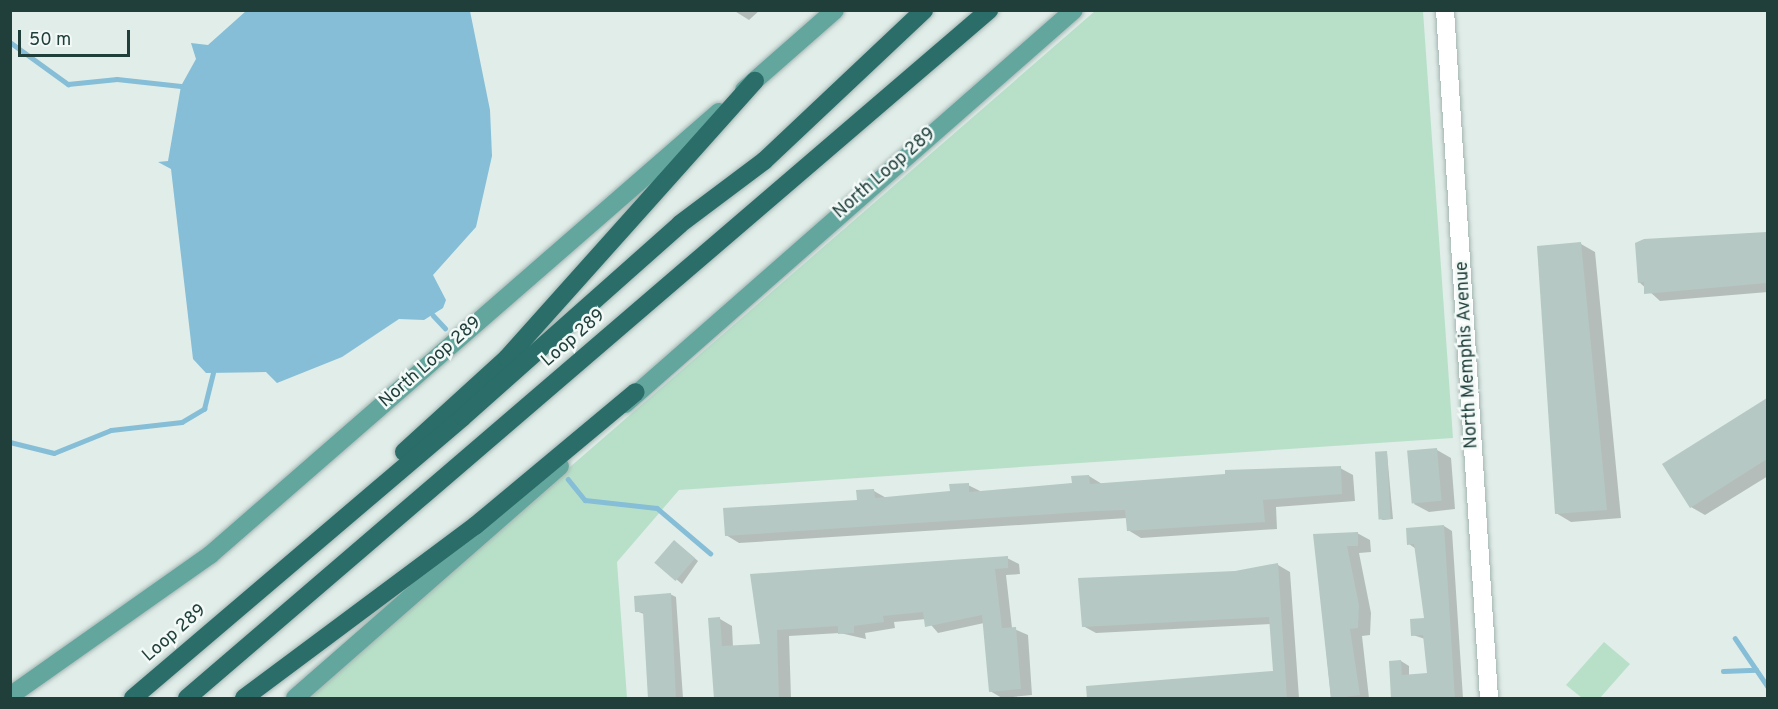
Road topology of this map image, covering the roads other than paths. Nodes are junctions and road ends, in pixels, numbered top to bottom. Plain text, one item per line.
1 (836, 10) edge
2 (924, 10) edge
3 (989, 10) edge
4 (1074, 10) edge
5 (1445, 10) edge
6 (755, 81) junction
7 (636, 392) junction
8 (251, 596) junction
9 (10, 696) edge
10 (133, 699) edge
11 (187, 699) edge
12 (244, 699) edge
13 (295, 699) edge
14 (1488, 699) edge

1 - 6 main road, North Loop 289
2 - 8 highway, Loop 289
3 - 11 highway, Loop 289
4 - 7 main road, North Loop 289
5 - 14 street, North Memphis Avenue
6 - 8 highway
6 - 9 main road, North Loop 289
7 - 12 highway
7 - 13 main road, North Loop 289
8 - 10 highway, Loop 289

